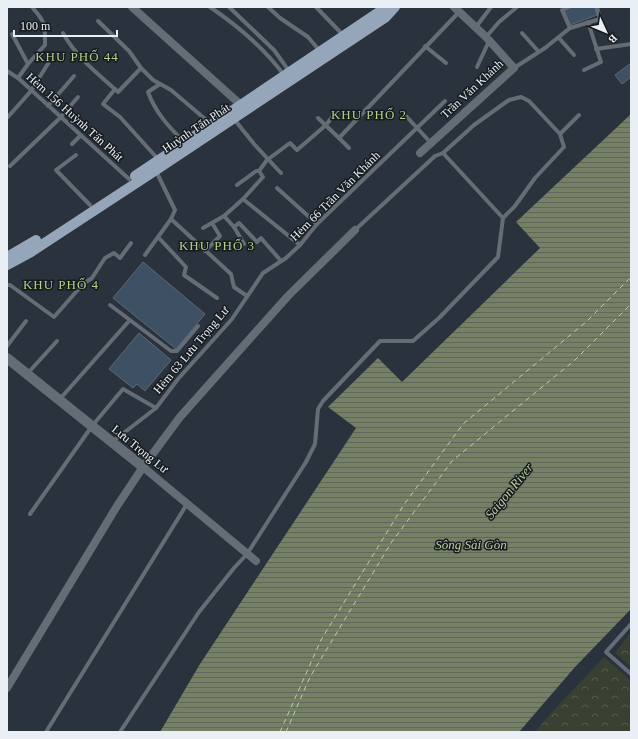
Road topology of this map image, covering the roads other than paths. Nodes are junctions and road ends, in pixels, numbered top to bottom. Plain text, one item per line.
1 (32, 7) edge
2 (132, 7) edge
3 (210, 7) edge
4 (229, 7) edge
5 (268, 7) edge
6 (316, 7) edge
7 (390, 7) edge
8 (395, 7) edge
9 (491, 7) edge
10 (517, 7) edge
11 (569, 7) edge
12 (598, 7) edge
13 (456, 10) edge
14 (98, 21) dead end
15 (588, 22) junction
16 (476, 27) junction
17 (570, 28) junction
18 (63, 33) dead end
19 (522, 33) dead end
20 (12, 34) dead end
21 (343, 36) junction
22 (559, 38) junction
23 (487, 39) junction
24 (631, 44) edge
25 (425, 46) junction
26 (596, 49) junction
27 (320, 51) junction
28 (538, 51) junction
29 (574, 56) dead end
30 (49, 62) dead end
31 (446, 63) dead end
32 (28, 64) junction
33 (477, 67) dead end
34 (141, 68) junction
35 (514, 68) junction
36 (584, 70) dead end
37 (8, 73) edge
38 (74, 76) dead end
39 (289, 77) junction
40 (18, 78) junction
41 (160, 84) junction
42 (115, 89) junction
43 (32, 91) junction
44 (78, 97) dead end
45 (444, 101) dead end
46 (241, 105) junction
47 (48, 106) junction
48 (336, 112) dead end
49 (579, 115) dead end
50 (406, 116) dead end
51 (7, 118) edge
52 (60, 118) junction
53 (228, 118) junction
54 (318, 118) dead end
55 (211, 124) junction
56 (326, 125) junction
57 (417, 128) junction
58 (560, 134) junction
59 (80, 136) junction
60 (339, 138) junction
61 (185, 142) junction
62 (431, 143) junction
63 (72, 144) dead end
64 (349, 148) dead end
65 (420, 153) dead end
66 (443, 153) junction
67 (76, 155) dead end
68 (158, 160) junction
69 (267, 160) junction
70 (10, 166) dead end
71 (156, 170) junction
72 (259, 171) junction
73 (281, 173) dead end
74 (132, 181) junction
75 (237, 185) dead end
76 (277, 188) dead end
77 (243, 199) junction
78 (90, 205) junction
79 (224, 216) junction
80 (503, 218) junction
81 (171, 219) junction
82 (212, 222) junction
83 (317, 224) junction
84 (234, 227) junction
85 (203, 228) dead end
86 (355, 230) joint
87 (158, 237) junction
88 (131, 243) dead end
89 (244, 244) dead end
90 (300, 245) junction
91 (205, 251) junction
92 (145, 255) dead end
93 (7, 257) edge
94 (281, 261) junction
95 (7, 265) edge
96 (263, 273) joint
97 (7, 285) edge
98 (247, 296) junction
99 (217, 298) dead end
100 (110, 306) dead end
101 (26, 321) dead end
102 (129, 321) junction
103 (198, 326) dead end
104 (57, 341) dead end
105 (7, 346) edge
106 (7, 358) edge
107 (28, 374) junction
108 (59, 400) junction
109 (156, 408) junction
110 (92, 426) junction
111 (112, 442) junction
112 (143, 467) junction
113 (187, 504) junction
114 (30, 514) dead end
115 (247, 554) junction
116 (256, 562) dead end
117 (631, 624) edge
118 (631, 674) edge
119 (7, 688) edge
120 (46, 732) edge
121 (120, 732) edge

1 - 32 lane
2 - 46 street
3 - 39 lane
4 - 39 lane
5 - 27 lane
6 - 21 lane
7 - 21 main road, Huỳnh Tấn Phát
8 - 39 main road, Huỳnh Tấn Phát
9 - 16 lane
10 - 23 lane
11 - 17 lane
12 - 15 lane
13 - 16 street, Trần Văn Khánh
13 - 25 lane
14 - 34 lane
15 - 17 lane
15 - 26 lane
16 - 23 street, Trần Văn Khánh
17 - 22 lane
18 - 42 lane
19 - 28 lane
20 - 32 lane
21 - 27 main road, Huỳnh Tấn Phát
22 - 28 lane
22 - 29 lane
23 - 33 lane
23 - 35 street, Trần Văn Khánh
24 - 26 lane
25 - 31 lane
25 - 60 lane
26 - 36 lane
27 - 39 main road, Huỳnh Tấn Phát
28 - 35 lane
30 - 43 lane
32 - 40 lane
34 - 41 lane
34 - 42 lane
35 - 62 street, Trần Văn Khánh
37 - 40 lane, Hẻm 156 Huỳnh Tấn Phát
38 - 47 lane
39 - 46 main road, Huỳnh Tấn Phát
39 - 53 main road, Huỳnh Tấn Phát
40 - 43 lane, Hẻm 156 Huỳnh Tấn Phát
41 - 55 lane
41 - 61 lane
42 - 68 lane
43 - 47 lane, Hẻm 156 Huỳnh Tấn Phát
43 - 51 lane
44 - 52 lane
45 - 57 lane, Hẻm 66 Trần Văn Khánh
46 - 53 main road, Huỳnh Tấn Phát
47 - 52 lane, Hẻm 156 Huỳnh Tấn Phát
48 - 56 lane
49 - 58 lane
50 - 57 lane
52 - 59 lane, Hẻm 156 Huỳnh Tấn Phát
52 - 70 lane
53 - 55 main road, Huỳnh Tấn Phát
53 - 69 lane
53 - 71 main road, Huỳnh Tấn Phát
54 - 56 lane
55 - 61 main road, Huỳnh Tấn Phát
56 - 60 lane
56 - 69 lane
57 - 62 lane
57 - 83 lane, Hẻm 66 Trần Văn Khánh
58 - 66 lane
58 - 80 lane
59 - 63 lane
59 - 74 lane, Hẻm 156 Huỳnh Tấn Phát
60 - 64 lane
61 - 68 main road, Huỳnh Tấn Phát
62 - 65 street, Trần Văn Khánh
66 - 80 lane
66 - 86 lane
67 - 78 lane
68 - 74 main road, Huỳnh Tấn Phát
69 - 72 lane
69 - 73 lane
71 - 74 main road, Huỳnh Tấn Phát
71 - 81 lane
72 - 75 lane
72 - 77 lane
74 - 78 main road, Huỳnh Tấn Phát
74 - 95 main road, Huỳnh Tấn Phát
76 - 83 lane
77 - 79 lane
77 - 90 lane
78 - 93 main road, Huỳnh Tấn Phát
79 - 82 lane
79 - 84 lane
80 - 115 lane
81 - 87 lane
81 - 91 lane
82 - 85 lane
82 - 91 lane
83 - 90 lane, Hẻm 66 Trần Văn Khánh
84 - 89 lane
84 - 94 lane
86 - 112 street
87 - 92 lane
87 - 99 lane
88 - 97 lane
90 - 94 lane, Hẻm 66 Trần Văn Khánh
91 - 98 lane
94 - 96 lane, Hẻm 66 Trần Văn Khánh
96 - 98 lane, Hẻm 63 Lưu Trọng Lư
98 - 109 lane, Hẻm 63 Lưu Trọng Lư
100 - 102 lane
101 - 105 lane
102 - 103 lane
102 - 108 lane
104 - 107 lane
106 - 107 street, Lưu Trọng Lư
107 - 108 street, Lưu Trọng Lư
108 - 110 street, Lưu Trọng Lư
109 - 110 lane, Hẻm 63 Lưu Trọng Lư
109 - 111 lane
110 - 111 street, Lưu Trọng Lư
110 - 114 lane
111 - 112 street, Lưu Trọng Lư
112 - 113 street, Lưu Trọng Lư
112 - 119 street
113 - 115 street, Lưu Trọng Lư
113 - 120 lane
115 - 116 street, Lưu Trọng Lư
115 - 121 lane
117 - 118 lane

